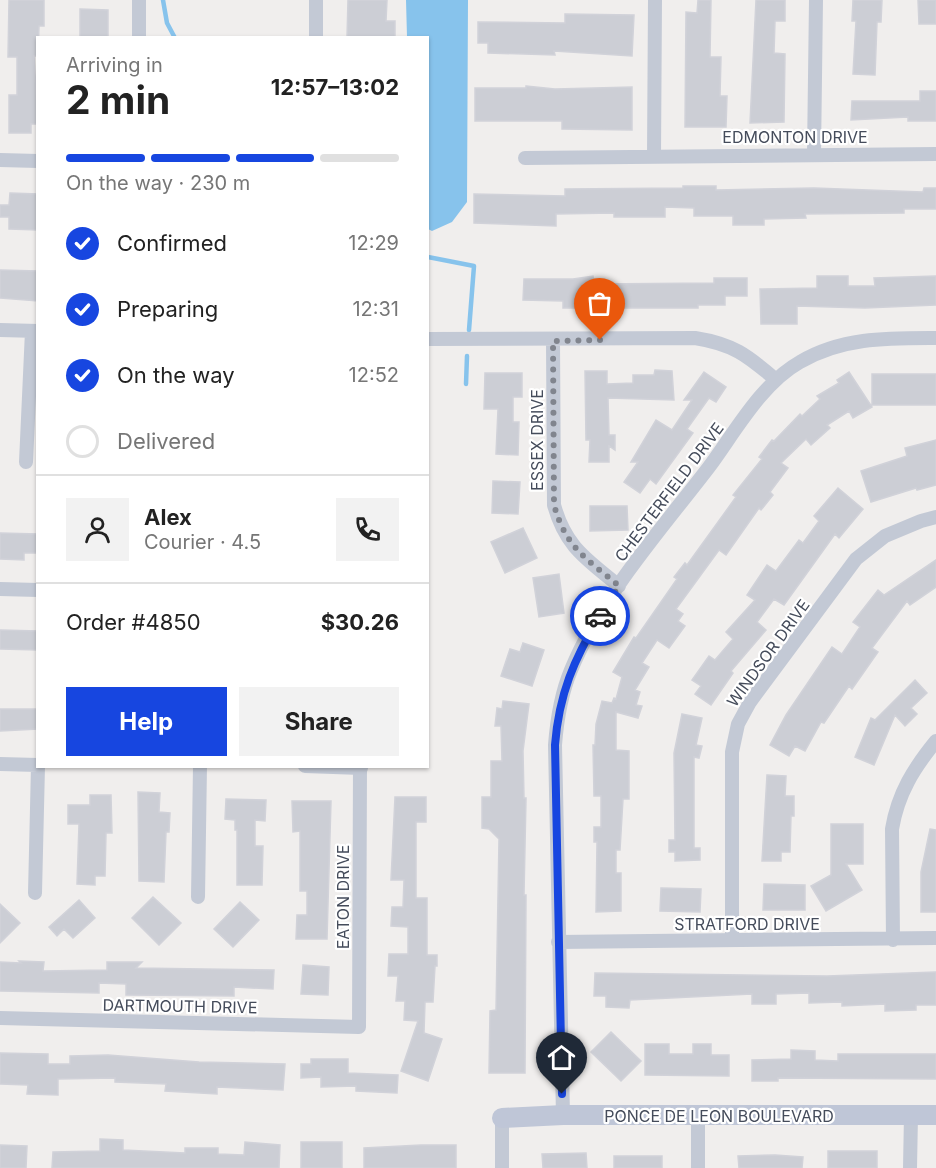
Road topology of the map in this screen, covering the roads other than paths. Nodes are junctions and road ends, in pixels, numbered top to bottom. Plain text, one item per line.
1 (139, 0) edge
2 (316, 0) edge
3 (654, 0) edge
4 (816, 0) edge
5 (139, 36) edge
6 (316, 36) edge
7 (814, 154) junction
8 (936, 154) edge
9 (654, 156) junction
10 (525, 158) dead end
11 (0, 160) edge
12 (36, 161) edge
13 (0, 330) edge
14 (35, 331) edge
15 (936, 338) edge
16 (429, 339) edge
17 (553, 341) junction
18 (775, 379) junction
19 (26, 462) dead end
20 (936, 517) edge
21 (619, 586) junction
22 (0, 589) edge
23 (36, 590) edge
24 (936, 741) edge
25 (0, 764) edge
26 (36, 766) edge
27 (38, 768) edge
28 (200, 768) edge
29 (361, 768) edge
30 (34, 892) dead end
31 (198, 897) dead end
32 (936, 938) edge
33 (732, 940) junction
34 (893, 940) junction
35 (558, 942) junction
36 (0, 1018) edge
37 (359, 1027) joint
38 (563, 1115) junction
39 (910, 1115) junction
40 (936, 1115) edge
41 (698, 1117) junction
42 (502, 1118) joint
43 (502, 1168) edge
44 (698, 1168) edge
45 (910, 1168) edge

1 - 5 street
2 - 6 street
3 - 9 street
4 - 7 street
7 - 8 street, EDMONTON DRIVE
7 - 9 street, EDMONTON DRIVE
9 - 10 street, EDMONTON DRIVE
11 - 12 street
13 - 14 street
14 - 19 street
15 - 18 street, CHESTERFIELD DRIVE
16 - 17 street
17 - 18 street
17 - 21 street, ESSEX DRIVE
18 - 21 street, CHESTERFIELD DRIVE
20 - 33 street, WINDSOR DRIVE
21 - 35 street, CHESTERFIELD DRIVE
22 - 23 street
24 - 34 street
25 - 26 street
27 - 30 street
28 - 31 street
29 - 37 street, EATON DRIVE
32 - 34 street, STRATFORD DRIVE
33 - 34 street, STRATFORD DRIVE
33 - 35 street, STRATFORD DRIVE
35 - 38 street, CHESTERFIELD DRIVE
36 - 37 street, DARTMOUTH DRIVE
38 - 41 street, PONCE DE LEON BOULEVARD
38 - 42 street, PONCE DE LEON BOULEVARD
39 - 40 street, PONCE DE LEON BOULEVARD
39 - 41 street, PONCE DE LEON BOULEVARD
39 - 45 street
41 - 44 street
42 - 43 street

